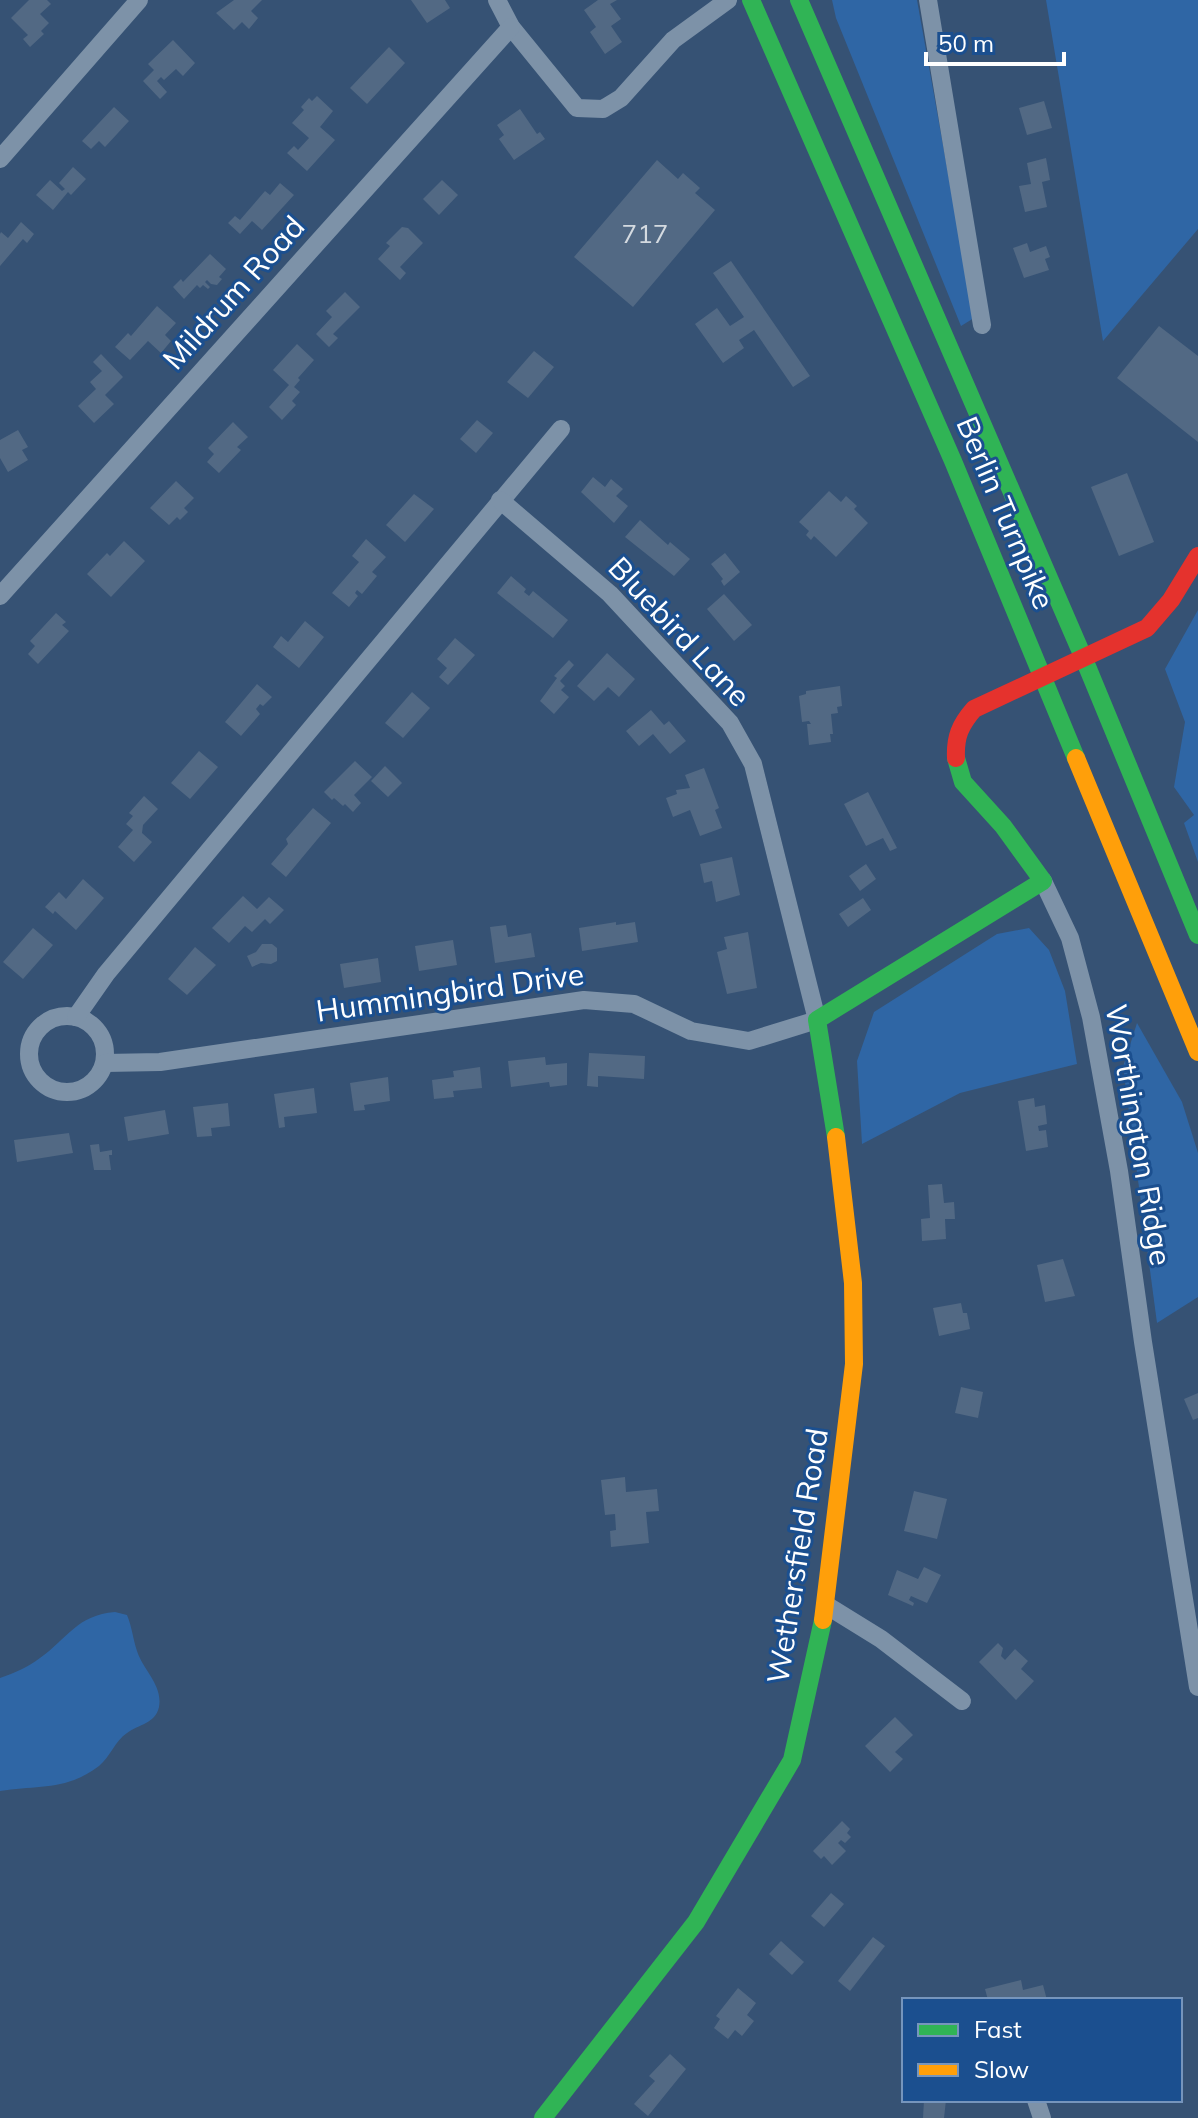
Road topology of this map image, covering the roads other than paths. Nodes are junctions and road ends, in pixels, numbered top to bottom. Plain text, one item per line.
1 (139, 0) edge
2 (497, 0) edge
3 (728, 0) edge
4 (751, 0) edge
5 (799, 0) edge
6 (928, 0) edge
7 (511, 27) junction
8 (0, 159) edge
9 (982, 325) dead end
10 (561, 429) dead end
11 (500, 500) junction
12 (1198, 556) edge
13 (0, 596) edge
14 (1084, 659) junction
15 (1044, 677) junction
16 (1043, 881) junction
17 (1198, 935) edge
18 (76, 1017) junction
19 (817, 1020) junction
20 (1198, 1052) edge
21 (105, 1063) junction
22 (826, 1605) junction
23 (1198, 1687) edge
24 (962, 1701) dead end
25 (550, 2115) edge

1 - 8 street
2 - 7 street
3 - 7 street
4 - 15 main road, Berlin Turnpike
5 - 14 main road, Berlin Turnpike
6 - 9 street
7 - 13 street, Mildrum Road
10 - 11 street
11 - 18 street
11 - 19 street, Bluebird Lane
12 - 14 main road, Worthington Ridge
14 - 15 main road, Worthington Ridge
14 - 17 main road, Berlin Turnpike
15 - 16 main road, Worthington Ridge
15 - 20 main road, Berlin Turnpike
16 - 19 main road, Hummingbird Drive
16 - 23 street, Worthington Ridge
18 - 21 street
18 - 21 street
19 - 21 street, Hummingbird Drive
19 - 22 main road, Wethersfield Road
22 - 24 street
22 - 25 main road, Wethersfield Road

